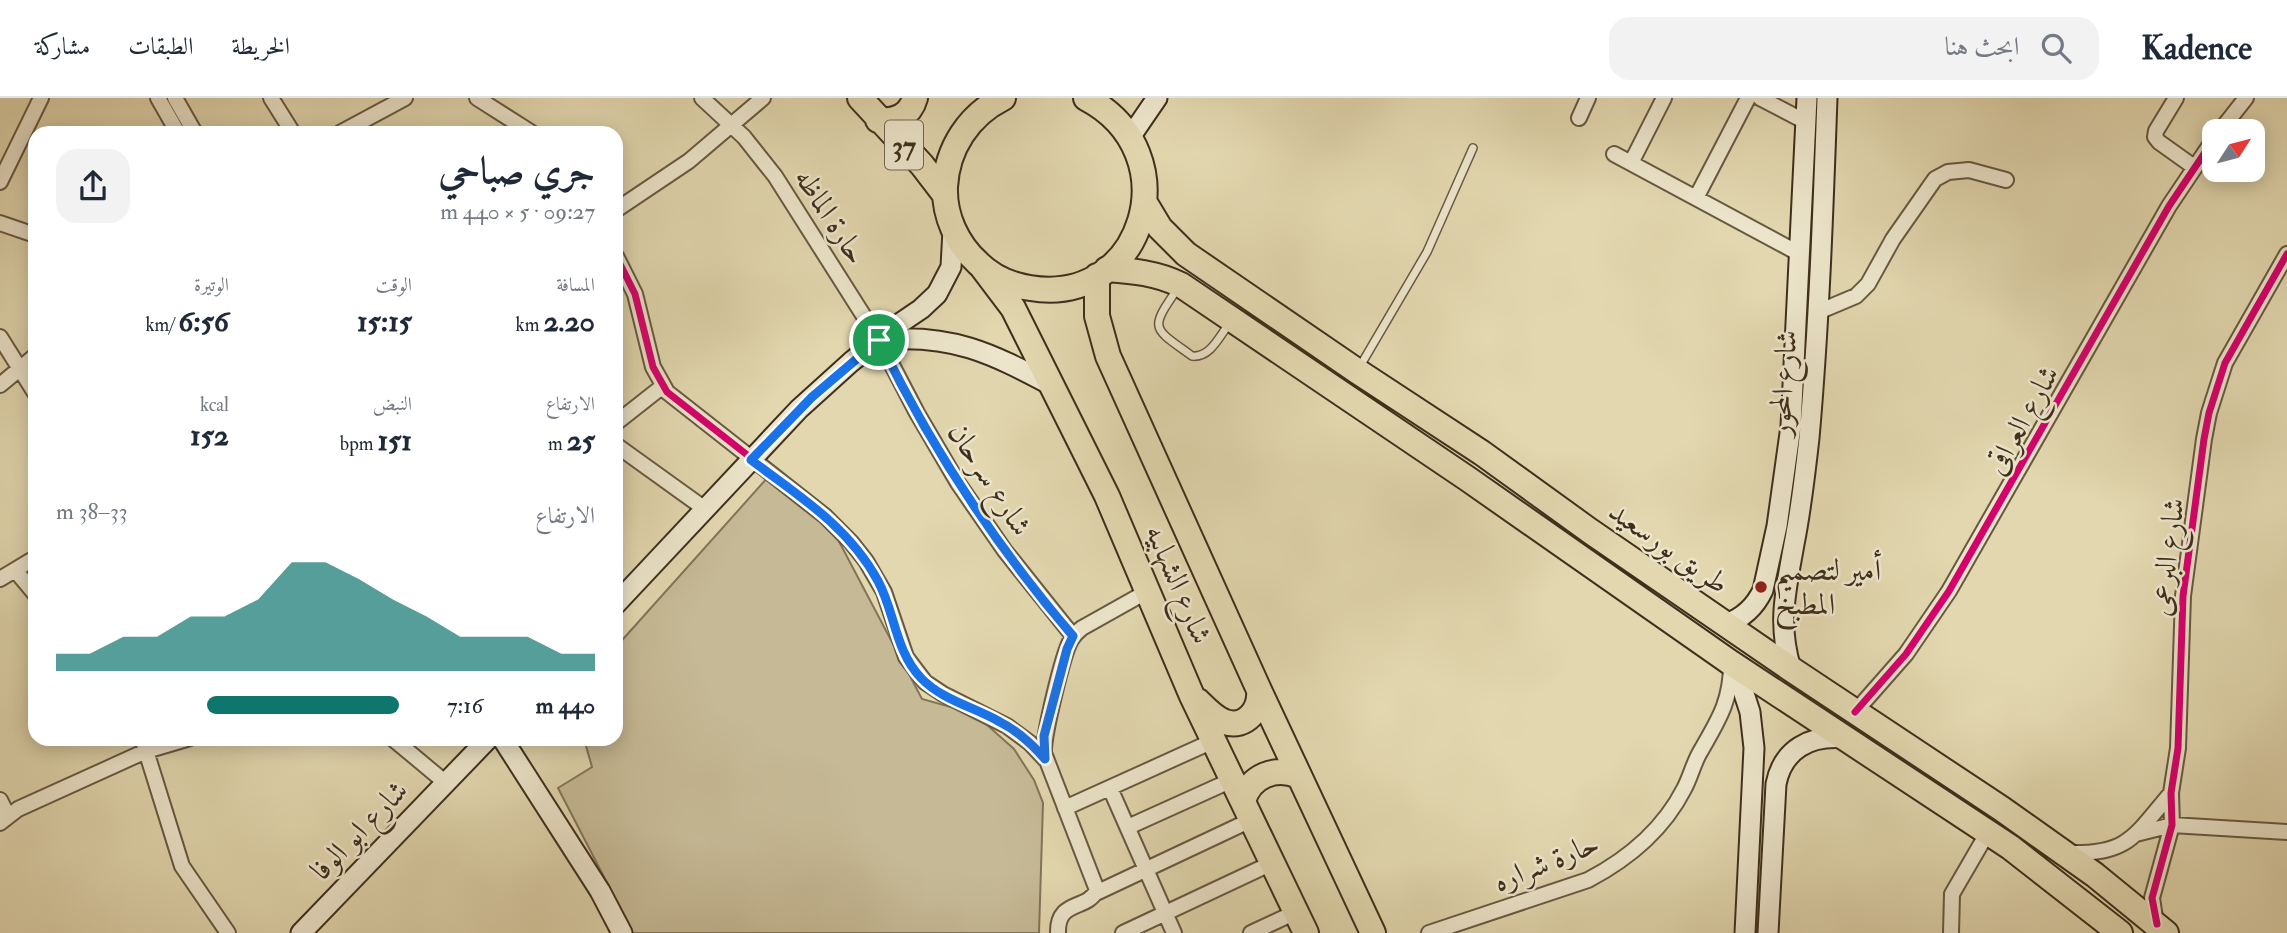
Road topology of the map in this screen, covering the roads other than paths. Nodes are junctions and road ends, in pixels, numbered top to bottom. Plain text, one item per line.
1 (41, 98) edge
2 (158, 98) edge
3 (175, 98) edge
4 (271, 98) edge
5 (405, 98) edge
6 (477, 98) edge
7 (702, 98) edge
8 (763, 98) edge
9 (860, 98) edge
10 (915, 98) edge
11 (1003, 98) edge
12 (1086, 98) edge
13 (1157, 98) edge
14 (1588, 98) edge
15 (1664, 98) edge
16 (1748, 98) edge
17 (1760, 98) edge
18 (1807, 98) edge
19 (1827, 98) edge
20 (2176, 98) edge
21 (2246, 98) edge
22 (1578, 117) dead end
23 (2229, 119) edge
24 (878, 120) junction
25 (1806, 122) junction
26 (733, 125) junction
27 (174, 126) edge
28 (191, 126) edge
29 (289, 126) edge
30 (353, 126) edge
31 (521, 126) edge
32 (1130, 136) junction
33 (1473, 148) dead end
34 (1614, 154) dead end
35 (2202, 156) edge
36 (1632, 163) junction
37 (2194, 167) junction
38 (0, 179) edge
39 (2006, 180) dead end
40 (945, 195) junction
41 (1696, 198) junction
42 (1145, 203) junction
43 (623, 205) edge
44 (0, 223) edge
45 (953, 230) junction
46 (28, 233) edge
47 (1800, 254) junction
48 (2287, 254) edge
49 (982, 267) junction
50 (623, 270) edge
51 (1102, 273) junction
52 (1181, 285) junction
53 (1818, 312) junction
54 (1232, 319) junction
55 (0, 337) edge
56 (879, 340) junction
57 (28, 362) edge
58 (20, 368) junction
59 (1357, 371) junction
60 (28, 381) edge
61 (0, 385) edge
62 (663, 386) junction
63 (1053, 386) junction
64 (623, 417) edge
65 (623, 450) edge
66 (1482, 453) junction
67 (751, 460) junction
68 (1468, 479) junction
69 (1537, 491) junction
70 (705, 509) junction
71 (1522, 519) junction
72 (28, 562) edge
73 (15, 570) junction
74 (0, 579) edge
75 (28, 586) edge
76 (1148, 591) junction
77 (623, 597) edge
78 (1726, 624) junction
79 (1073, 636) junction
80 (1733, 664) junction
81 (1791, 670) junction
82 (1259, 690) junction
83 (1192, 696) junction
84 (1855, 712) junction
85 (1844, 738) junction
86 (1213, 741) junction
87 (142, 746) edge
88 (144, 746) edge
89 (402, 746) edge
90 (481, 746) edge
91 (507, 746) edge
92 (1045, 759) junction
93 (1299, 776) junction
94 (446, 783) junction
95 (1110, 788) junction
96 (2171, 793) junction
97 (0, 800) edge
98 (1242, 800) junction
99 (1065, 808) junction
100 (4, 819) edge
101 (2172, 825) junction
102 (1128, 827) junction
103 (1988, 832) junction
104 (2287, 832) edge
105 (2136, 834) junction
106 (2065, 852) junction
107 (1272, 863) junction
108 (1147, 870) junction
109 (1096, 893) junction
110 (1166, 913) junction
111 (1301, 923) edge
112 (2096, 923) edge
113 (2161, 929) edge
114 (228, 933) edge
115 (301, 933) edge
116 (622, 933) edge
117 (1058, 933) edge
118 (1123, 933) edge
119 (1174, 933) edge
120 (1251, 933) edge
121 (1373, 933) edge
122 (1429, 933) edge
123 (1745, 933) edge
124 (1768, 933) edge
125 (1951, 933) edge
126 (2120, 933) edge

1 - 38 street
2 - 27 street
3 - 28 street
4 - 29 street
5 - 30 street
6 - 31 street
7 - 26 street, حارة الماظه
8 - 26 street
9 - 24 highway, 37
10 - 24 highway
11 - 40 highway
12 - 32 highway
13 - 32 street
14 - 22 street
15 - 36 street
16 - 41 street
17 - 25 street
18 - 25 street, شارع المحور
19 - 53 street, شارع المحور
20 - 37 street
21 - 23 street
24 - 40 highway, 37
25 - 47 street, شارع المحور
26 - 43 street
26 - 56 street, حارة الماظه
32 - 42 highway
33 - 59 lane
34 - 36 street
35 - 37 street, شارع العراقى
36 - 41 street
37 - 84 street, شارع العراقى
39 - 53 street
40 - 45 highway
41 - 47 street
42 - 51 highway
42 - 59 highway, طريق بورسعيد
44 - 46 street
45 - 49 highway, شارع الشهابيه
45 - 56 street
47 - 78 street, شارع المحور
48 - 96 street, شارع البرعى
49 - 51 highway
49 - 63 highway, شارع الشهابيه
50 - 62 street
51 - 52 highway, طريق بورسعيد
51 - 82 highway, شارع الشهابيه
52 - 54 highway, طريق بورسعيد
52 - 54 lane
53 - 81 street, شارع المحور
54 - 68 highway, طريق بورسعيد
55 - 58 street
56 - 63 street
56 - 67 street
56 - 79 street, شارع سرحان
57 - 58 street
58 - 60 street
58 - 61 street
59 - 66 highway, طريق بورسعيد
62 - 64 street
62 - 67 street
63 - 76 highway, شارع الشهابيه
65 - 70 street
66 - 68 highway
66 - 69 highway, طريق بورسعيد
67 - 70 street
67 - 92 street
68 - 71 highway, طريق بورسعيد
69 - 71 highway
69 - 78 highway, طريق بورسعيد
70 - 77 street
71 - 80 highway, طريق بورسعيد
72 - 73 street
73 - 74 street
73 - 75 street
76 - 79 street
76 - 83 highway, شارع الشهابيه
78 - 81 highway, طريق بورسعيد
79 - 92 street
80 - 85 highway, طريق بورسعيد
80 - 122 street, حارة شراره
80 - 123 street
81 - 84 highway, طريق بورسعيد
82 - 83 highway
82 - 93 highway, شارع الشهابيه
83 - 86 highway, شارع الشهابيه
84 - 106 highway, طريق بورسعيد
85 - 103 highway, طريق بورسعيد
85 - 124 street
86 - 95 street
86 - 98 highway, شارع الشهابيه
87 - 100 street
88 - 114 street
89 - 94 street
90 - 94 street, شارع ابو الوفا
91 - 116 street
92 - 99 street
93 - 98 highway
93 - 121 highway, شارع الشهابيه
94 - 115 street, شارع ابو الوفا
95 - 99 street
95 - 102 street
96 - 101 street, شارع البرعى
96 - 105 street
97 - 100 street
98 - 102 street
98 - 107 highway, شارع الشهابيه
98 - 108 street
99 - 109 street
101 - 104 street
101 - 105 street
101 - 113 street, شارع البرعى
102 - 108 street
103 - 112 highway, طريق بورسعيد
103 - 125 street
105 - 106 street
106 - 113 highway, طريق بورسعيد
107 - 110 street
107 - 111 highway, شارع الشهابيه
108 - 109 street
108 - 110 street
109 - 117 street
110 - 118 street
110 - 119 street
111 - 120 street
112 - 126 highway, طريق بورسعيد

